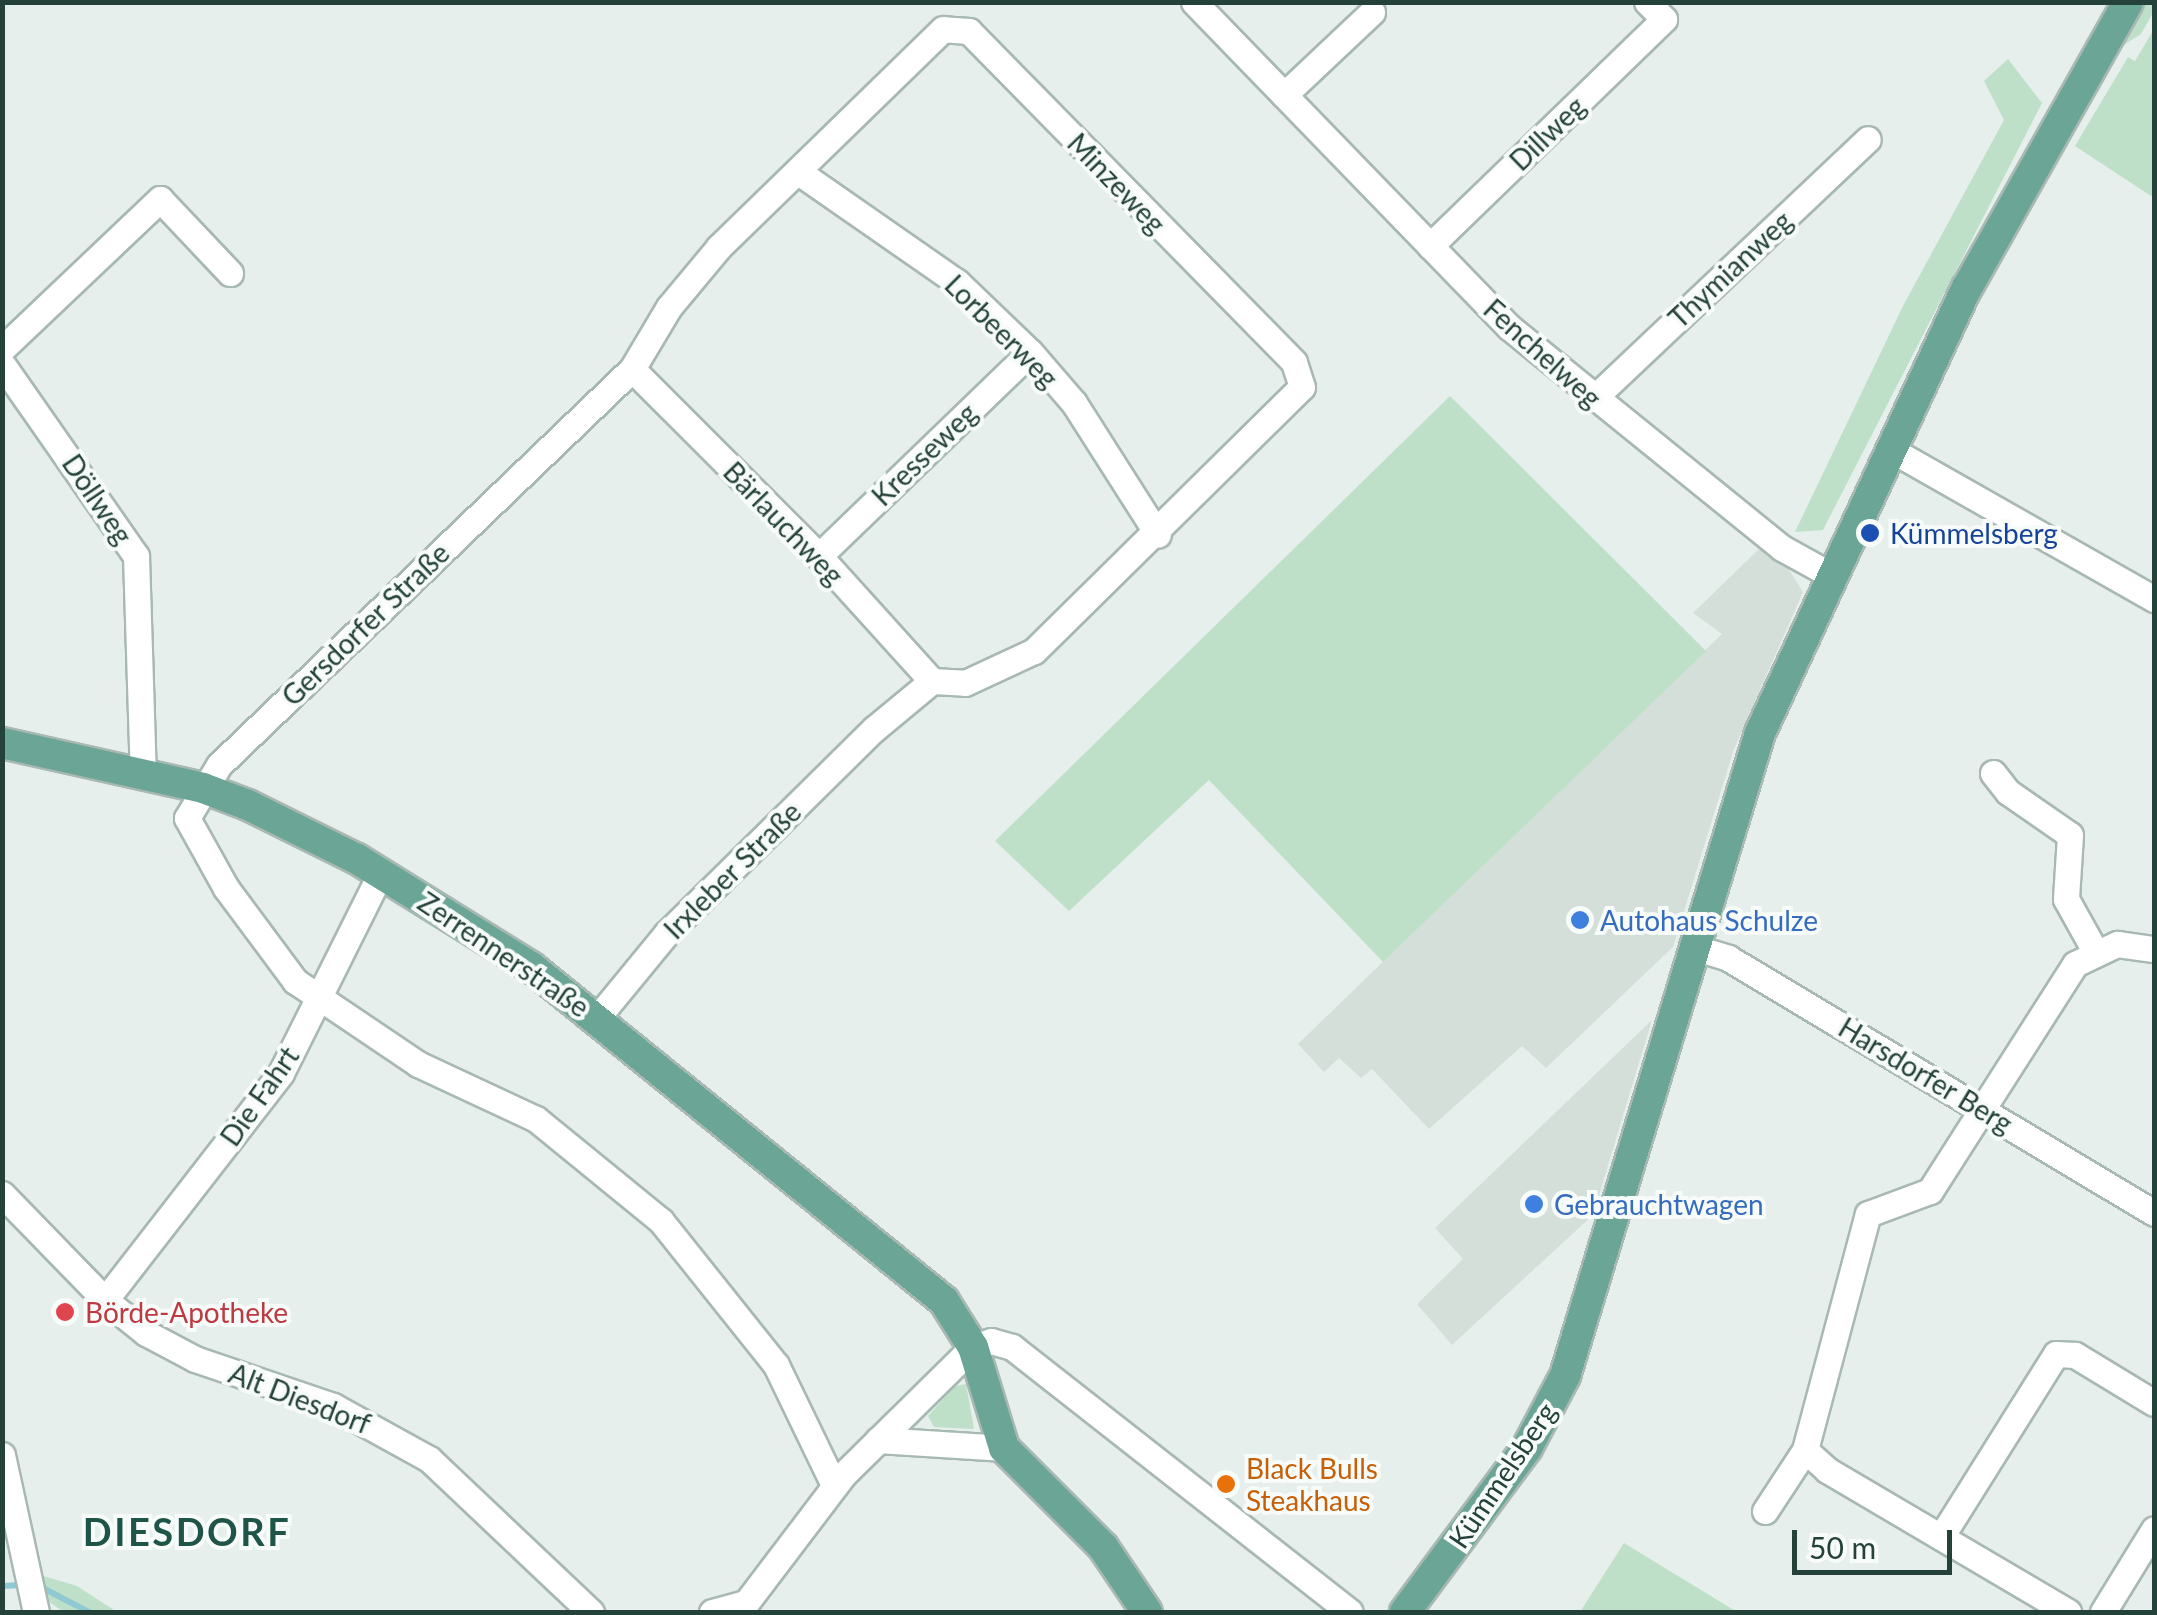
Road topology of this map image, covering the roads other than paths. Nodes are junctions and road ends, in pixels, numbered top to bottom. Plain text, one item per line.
1 (1194, 2) edge
2 (2128, 2) edge
3 (1664, 8) edge
4 (1372, 12) dead end
5 (1284, 95) junction
6 (1868, 138) dead end
7 (800, 172) junction
8 (1430, 246) junction
9 (230, 273) dead end
10 (2, 349) edge
11 (1030, 352) junction
12 (2, 364) edge
13 (632, 369) junction
14 (1593, 400) junction
15 (1890, 449) junction
16 (532, 464) joint
17 (1158, 534) junction
18 (819, 556) junction
19 (1831, 576) junction
20 (2154, 599) edge
21 (932, 681) junction
22 (2, 743) edge
23 (144, 774) junction
24 (1992, 774) dead end
25 (204, 788) junction
26 (381, 872) junction
27 (1693, 948) junction
28 (2154, 949) edge
29 (2095, 951) junction
30 (320, 998) junction
31 (598, 1018) junction
32 (1982, 1108) junction
33 (2, 1194) edge
34 (2154, 1213) edge
35 (105, 1300) junction
36 (973, 1347) junction
37 (2154, 1403) edge
38 (878, 1440) junction
39 (1004, 1448) junction
40 (1805, 1450) junction
41 (2, 1456) edge
42 (834, 1485) junction
43 (1766, 1510) dead end
44 (2154, 1530) edge
45 (1940, 1538) junction
46 (34, 1608) edge
47 (754, 1608) edge
48 (591, 1612) edge
49 (712, 1612) edge
50 (1147, 1612) edge
51 (1350, 1612) edge
52 (1405, 1612) edge
53 (2068, 1612) edge
54 (2104, 1612) edge

1 - 5 street, Fenchelweg
2 - 15 main road, Kümmelsberg
3 - 8 street, Dillweg
4 - 5 street
5 - 8 street, Fenchelweg
6 - 14 street, Thymianweg
7 - 11 street, Lorbeerweg
7 - 13 street, Minzeweg
7 - 17 street, Minzeweg
8 - 14 street, Fenchelweg
9 - 10 street
11 - 17 street, Lorbeerweg
11 - 18 street, Kresseweg
12 - 23 street, Döllweg
13 - 16 street, Minzeweg
13 - 18 street, Bärlauchweg
14 - 19 street, Fenchelweg
15 - 19 main road, Kümmelsberg
15 - 20 street
16 - 25 street, Gersdorfer Straße
17 - 21 street, Minzeweg
18 - 21 street, Bärlauchweg
19 - 27 main road, Kümmelsberg
21 - 31 street, Irxleber Straße
22 - 23 main road, Zerrennerstraße
23 - 25 main road, Zerrennerstraße
24 - 29 street
25 - 26 main road, Zerrennerstraße
25 - 30 street
26 - 30 street, Die Fahrt
26 - 31 main road, Zerrennerstraße
27 - 32 street, Harsdorfer Berg
27 - 52 main road, Kümmelsberg
28 - 29 street
29 - 32 street
30 - 35 street, Die Fahrt
30 - 42 street
31 - 36 main road, Zerrennerstraße
32 - 34 street, Harsdorfer Berg
32 - 40 street
33 - 35 street, Alt Diesdorf
35 - 48 street, Alt Diesdorf
36 - 38 street
36 - 39 main road, Zerrennerstraße
36 - 51 street
37 - 45 street
38 - 39 street
38 - 42 street
39 - 50 main road
40 - 43 street
40 - 45 street
41 - 46 street
42 - 47 street
44 - 54 street
45 - 53 street
47 - 49 street

